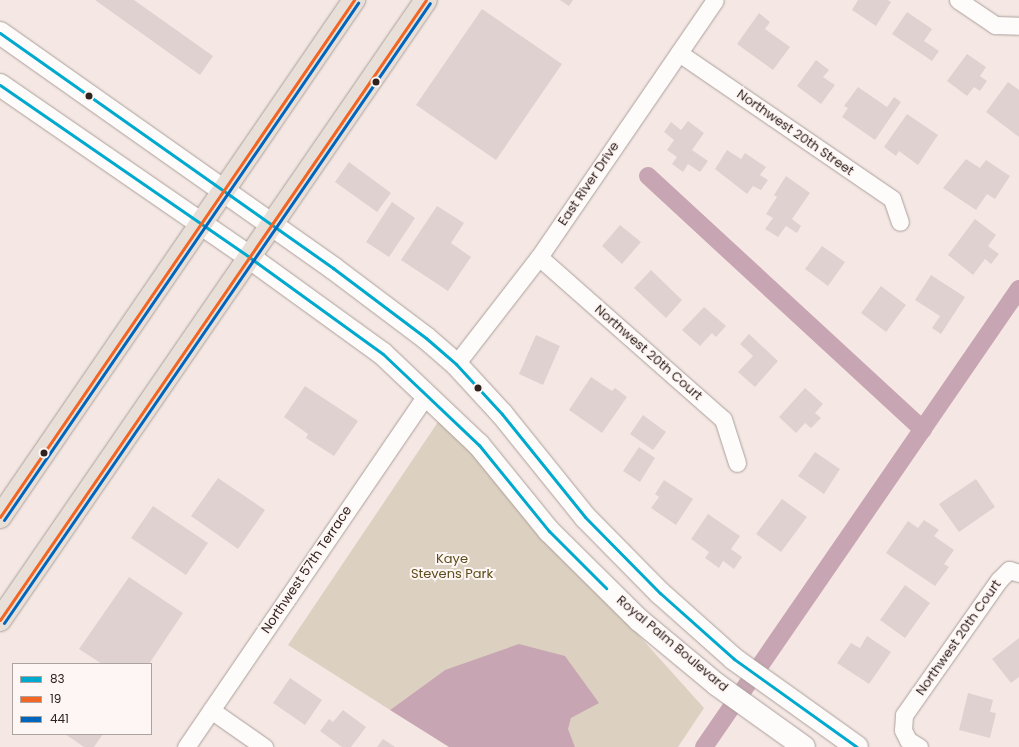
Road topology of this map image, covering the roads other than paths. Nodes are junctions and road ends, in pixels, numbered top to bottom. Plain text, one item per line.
1 (354, 0) edge
2 (426, 0) edge
3 (714, 0) edge
4 (958, 0) edge
5 (1019, 26) edge
6 (0, 33) edge
7 (679, 53) junction
8 (0, 85) edge
9 (223, 192) junction
10 (900, 222) dead end
11 (201, 224) junction
12 (271, 225) junction
13 (249, 257) junction
14 (539, 257) junction
15 (456, 364) junction
16 (427, 394) junction
17 (736, 463) dead end
18 (0, 517) edge
19 (1019, 573) edge
20 (0, 620) edge
21 (212, 710) junction
22 (186, 747) edge
23 (264, 747) edge
24 (804, 747) edge
25 (857, 747) edge
26 (919, 747) edge

1 - 9 main road
2 - 12 main road
3 - 7 street, East River Drive
4 - 5 street
6 - 9 main road
7 - 10 street, Northwest 20th Street
7 - 14 street, East River Drive
8 - 11 main road, Royal Palm Boulevard
9 - 11 main road
9 - 12 main road
11 - 13 main road, Royal Palm Boulevard
11 - 18 main road
12 - 13 main road
12 - 15 main road
13 - 16 main road, Royal Palm Boulevard
13 - 20 main road
14 - 15 street, East River Drive
14 - 17 street, Northwest 20th Court
15 - 25 main road
16 - 21 street, Northwest 57th Terrace
16 - 24 main road, Royal Palm Boulevard
19 - 26 street, Northwest 20th Court
21 - 22 street, Northwest 57th Terrace
21 - 23 street

